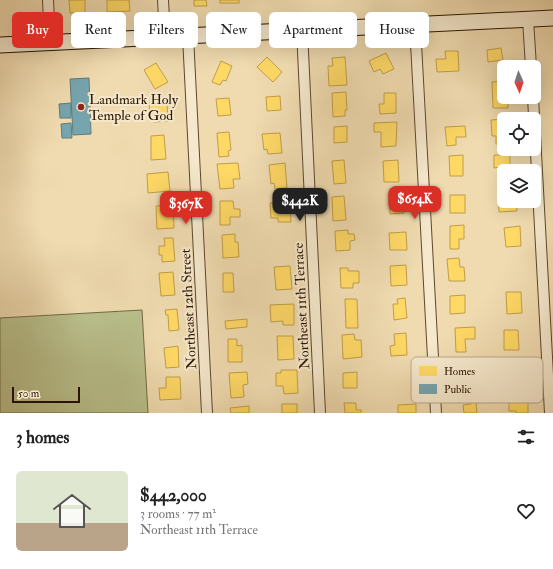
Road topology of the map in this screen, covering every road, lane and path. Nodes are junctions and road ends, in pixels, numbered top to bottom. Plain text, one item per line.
1 (48, 0) edge
2 (163, 0) edge
3 (49, 12) edge
4 (164, 12) edge
5 (553, 18) edge
6 (528, 19) junction
7 (429, 24) edge
8 (269, 32) edge
9 (198, 35) edge
10 (134, 38) edge
11 (63, 41) edge
12 (12, 44) edge
13 (0, 45) edge
14 (189, 48) edge
15 (303, 48) edge
16 (416, 48) edge
17 (531, 60) edge
18 (533, 104) edge
19 (433, 357) edge
20 (435, 403) edge
21 (207, 413) edge
22 (320, 413) edge
23 (436, 413) edge
24 (550, 413) edge

1 - 3 street
2 - 4 street
5 - 6 main road
6 - 7 main road
6 - 17 street
8 - 9 main road
10 - 11 main road
12 - 13 main road
14 - 21 street, Northeast 12th Street
15 - 22 street, Northeast 11th Terrace
16 - 19 street
18 - 24 street
20 - 23 street

